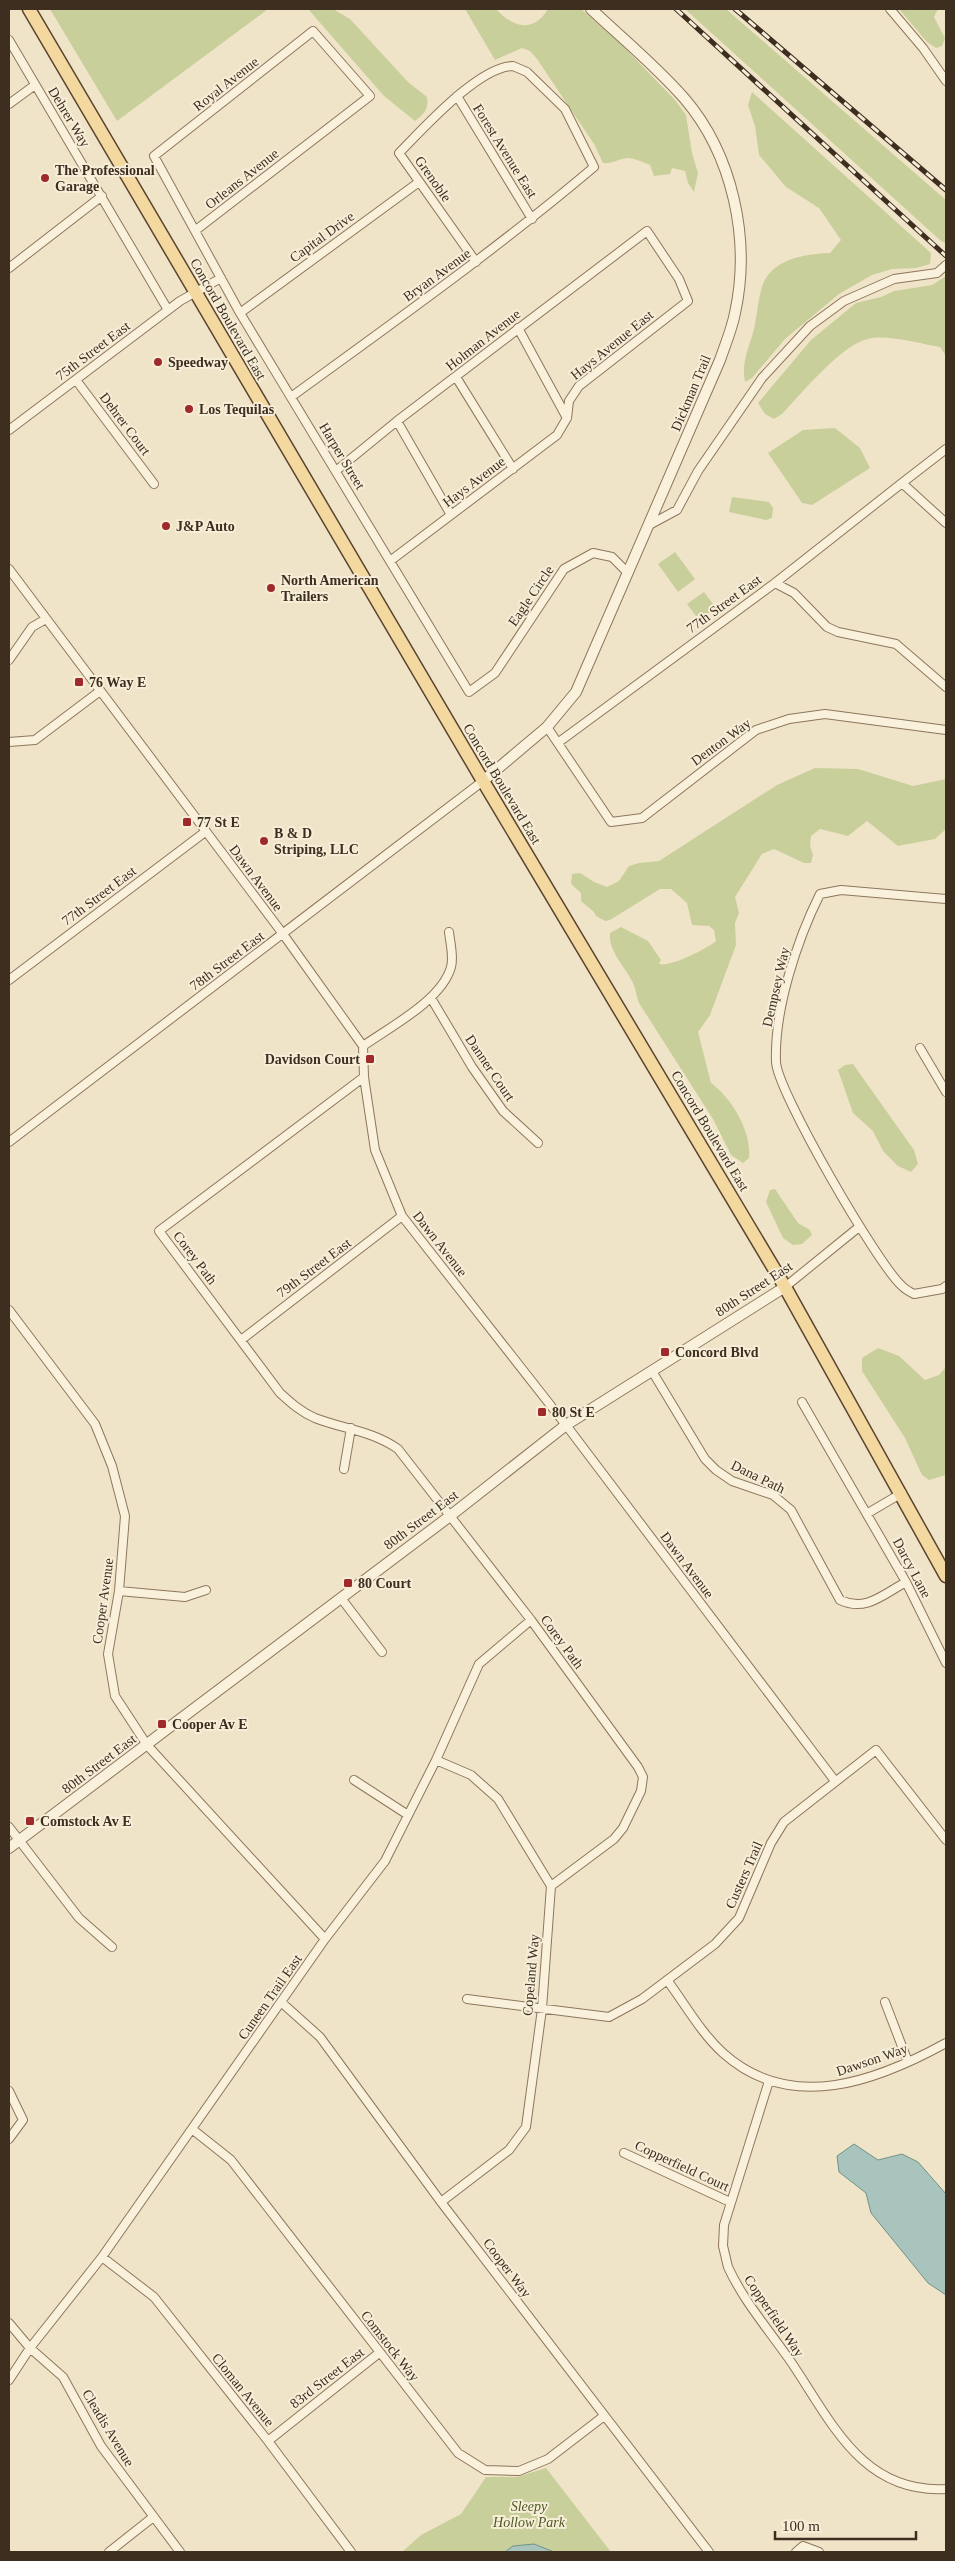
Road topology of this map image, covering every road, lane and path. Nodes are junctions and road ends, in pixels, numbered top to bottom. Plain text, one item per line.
1 (29, 9) edge
2 (591, 9) edge
3 (890, 9) edge
4 (9, 40) edge
5 (946, 81) edge
6 (35, 85) junction
7 (370, 96) joint
8 (457, 96) junction
9 (9, 104) edge
10 (154, 156) joint
11 (419, 182) junction
12 (102, 196) junction
13 (532, 219) junction
14 (196, 230) junction
15 (476, 262) junction
16 (946, 265) edge
17 (9, 268) edge
18 (221, 278) junction
19 (194, 293) junction
20 (688, 301) joint
21 (168, 310) junction
22 (240, 313) junction
23 (518, 328) junction
24 (456, 377) junction
25 (76, 380) junction
26 (291, 398) junction
27 (567, 418) junction
28 (397, 421) junction
29 (9, 430) edge
30 (946, 449) edge
31 (513, 469) junction
32 (336, 470) junction
33 (902, 483) junction
34 (154, 484) dead end
35 (451, 515) junction
36 (946, 523) edge
37 (651, 524) junction
38 (390, 561) junction
39 (9, 569) edge
40 (628, 573) junction
41 (775, 583) junction
42 (46, 619) junction
43 (9, 660) edge
44 (946, 687) edge
45 (100, 691) junction
46 (469, 692) joint
47 (547, 727) junction
48 (946, 730) edge
49 (9, 742) edge
50 (559, 742) junction
51 (483, 781) junction
52 (205, 832) junction
53 (946, 898) edge
54 (449, 932) dead end
55 (283, 934) junction
56 (9, 980) edge
57 (431, 998) junction
58 (363, 1046) junction
59 (920, 1048) dead end
60 (364, 1076) junction
61 (946, 1092) edge
62 (9, 1142) edge
63 (538, 1143) dead end
64 (402, 1216) junction
65 (859, 1227) junction
66 (946, 1286) edge
67 (786, 1287) junction
68 (9, 1310) edge
69 (241, 1340) junction
70 (652, 1371) junction
71 (802, 1402) dead end
72 (566, 1425) junction
73 (351, 1428) junction
74 (344, 1469) dead end
75 (902, 1493) junction
76 (868, 1513) junction
77 (450, 1516) junction
78 (946, 1576) edge
79 (906, 1582) junction
80 (206, 1590) dead end
81 (119, 1591) junction
82 (341, 1598) junction
83 (531, 1620) junction
84 (382, 1652) dead end
85 (946, 1663) edge
86 (147, 1745) junction
87 (436, 1760) junction
88 (354, 1780) dead end
89 (835, 1781) junction
90 (408, 1815) junction
91 (9, 1827) edge
92 (946, 1840) edge
93 (19, 1841) junction
94 (9, 1848) edge
95 (552, 1886) junction
96 (325, 1939) junction
97 (112, 1947) dead end
98 (667, 1980) junction
99 (467, 1999) dead end
100 (282, 2002) junction
101 (885, 2002) dead end
102 (542, 2009) junction
103 (946, 2043) edge
104 (908, 2062) junction
105 (769, 2081) junction
106 (9, 2091) edge
107 (192, 2129) junction
108 (9, 2139) edge
109 (624, 2153) dead end
110 (441, 2202) junction
111 (730, 2202) junction
112 (102, 2257) junction
113 (9, 2322) edge
114 (30, 2348) junction
115 (379, 2354) junction
116 (9, 2380) edge
117 (604, 2416) junction
118 (268, 2441) junction
119 (946, 2489) edge
120 (152, 2518) junction
121 (109, 2552) edge
122 (180, 2552) edge
123 (352, 2552) edge
124 (709, 2552) edge
125 (796, 2552) edge
126 (819, 2552) edge

1 - 19 main road, Concord Boulevard East
2 - 37 street, Dickman Trail
3 - 5 street
4 - 6 street, Dehrer Way
6 - 9 street
6 - 12 street, Dehrer Way
7 - 10 street, Royal Avenue
7 - 14 street, Orleans Avenue
8 - 11 street, Grenoble
8 - 13 street, Forest Avenue East
8 - 13 street, Bryan Avenue
10 - 14 street, Orleans Avenue
11 - 15 street, Grenoble
11 - 22 street, Capital Drive
12 - 17 street
12 - 21 street, Dehrer Way
13 - 15 street, Bryan Avenue
14 - 18 street, Harper Street
15 - 26 street, Bryan Avenue
16 - 37 street
18 - 19 street, 75th Street East
18 - 22 street, Harper Street
19 - 21 street, 75th Street East
19 - 51 main road, Concord Boulevard East
20 - 23 street, Holman Avenue
20 - 27 street, Hays Avenue East
21 - 25 street, 75th Street East
22 - 26 street, Harper Street
23 - 24 street, Holman Avenue
23 - 27 street
24 - 28 street, Holman Avenue
24 - 31 street
25 - 29 street, 75th Street East
25 - 34 street, Dehrer Court
26 - 32 street, Harper Street
27 - 31 street, Hays Avenue
28 - 32 street, Holman Avenue
28 - 35 street
30 - 33 street, 77th Street East
31 - 35 street, Hays Avenue
32 - 38 street, Harper Street
33 - 36 street
33 - 41 street, 77th Street East
35 - 38 street, Hays Avenue
37 - 40 street, Dickman Trail
38 - 46 street, Harper Street
39 - 42 street, Dawn Avenue
40 - 46 street, Eagle Circle
40 - 47 street, Dickman Trail
41 - 44 street
41 - 50 street, 77th Street East
42 - 43 street
42 - 45 street, Dawn Avenue
45 - 49 street
45 - 52 street, Dawn Avenue
47 - 50 street
47 - 51 street, Dickman Trail
48 - 50 street, Denton Way
51 - 55 street, 78th Street East
51 - 67 main road, Concord Boulevard East
52 - 55 street, Dawn Avenue
52 - 56 street, 77th Street East
53 - 65 street, Dempsey Way
54 - 57 street
55 - 58 street, Dawn Avenue
55 - 62 street, 78th Street East
57 - 58 street
57 - 63 street, Danner Court
58 - 60 street, Dawn Avenue
59 - 61 street
60 - 64 street, Dawn Avenue
60 - 69 street, Corey Path
64 - 69 street, 79th Street East
64 - 72 street, Dawn Avenue
65 - 66 street
65 - 67 street, 80th Street East
67 - 70 street, 80th Street East
67 - 75 main road, Concord Boulevard East
68 - 81 street, Cooper Avenue
69 - 73 street, Corey Path
70 - 72 street, 80th Street East
70 - 79 street, Dana Path
71 - 76 street, Darcy Lane
72 - 77 street, 80th Street East
72 - 89 street, Dawn Avenue
73 - 74 street
73 - 77 street, Corey Path
75 - 76 street
75 - 78 main road, Concord Boulevard East
76 - 79 street, Darcy Lane
77 - 82 street, 80th Street East
77 - 83 street, Corey Path
79 - 85 street, Darcy Lane
80 - 81 street
81 - 86 street, Cooper Avenue
82 - 84 street
82 - 86 street, 80th Street East
83 - 87 street, Cuneen Trail East
83 - 95 street, Corey Path
86 - 93 street, 80th Street East
86 - 96 street, Cooper Avenue
87 - 90 street, Cuneen Trail East
87 - 95 street
88 - 90 street
89 - 92 street, Custers Trail
89 - 98 street, Custers Trail
90 - 96 street, Cuneen Trail East
91 - 93 street
93 - 94 street, 80th Street East
93 - 97 street
95 - 102 street, Copeland Way
96 - 100 street, Cuneen Trail East
98 - 102 street, Custers Trail
98 - 105 street, Dawson Way
99 - 102 street, Custers Trail
100 - 107 street, Cuneen Trail East
100 - 110 street, Cooper Way
101 - 104 street
102 - 110 street, Copeland Way
103 - 104 street, Dawson Way
104 - 105 street, Dawson Way
105 - 111 street, Copperfield Way
106 - 108 street
107 - 112 street, Cuneen Trail East
107 - 115 street, Comstock Way
109 - 111 street, Copperfield Court
110 - 117 street, Cooper Way
111 - 119 street, Copperfield Way
112 - 114 street, Cuneen Trail East
112 - 118 street, Cloman Avenue
113 - 114 street, Cleadis Avenue
114 - 116 street, Cuneen Trail East
114 - 120 street, Cleadis Avenue
115 - 117 street, Comstock Way
115 - 118 street, 83rd Street East
117 - 124 street, Cooper Way
118 - 123 street, Cloman Avenue
120 - 121 street
120 - 122 street, Cleadis Avenue
125 - 126 street

